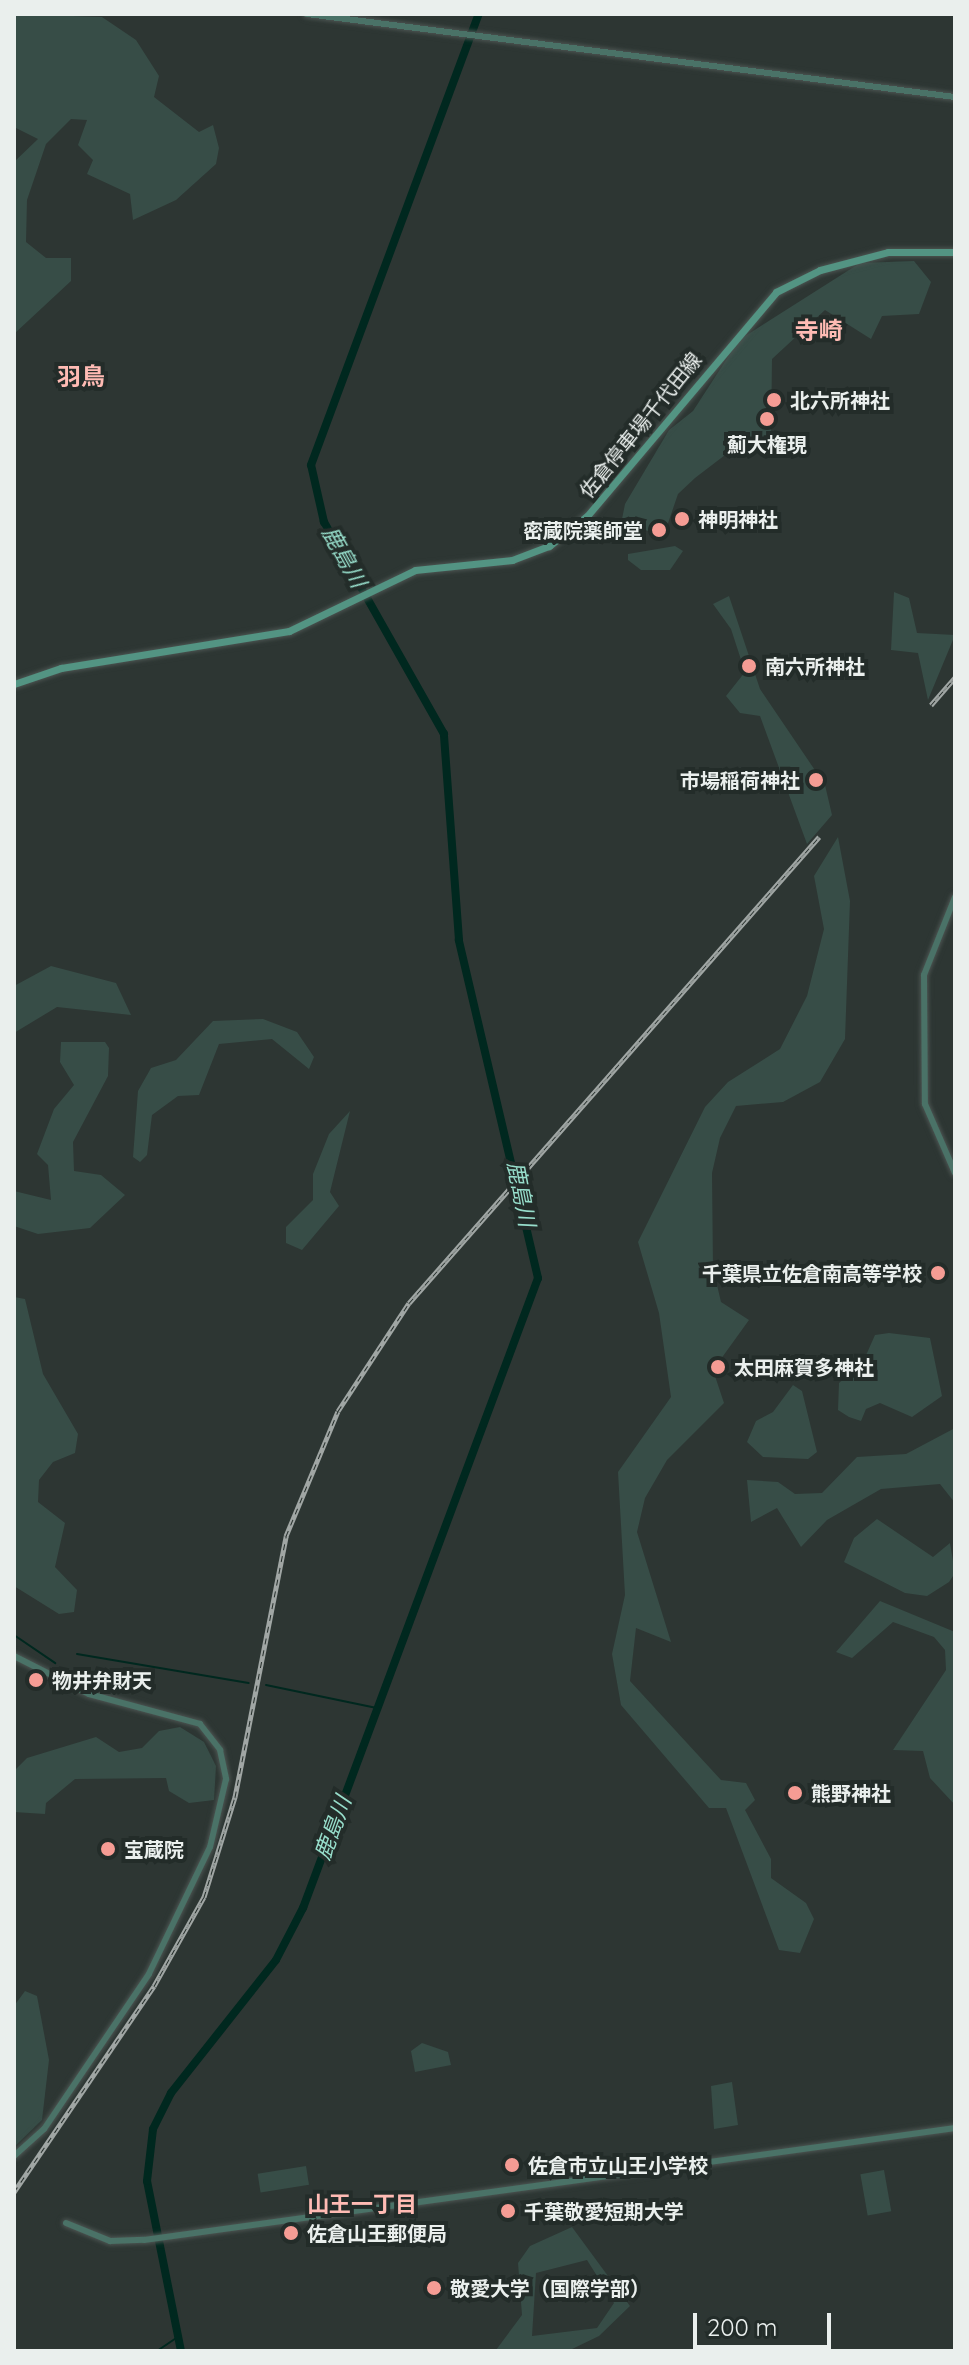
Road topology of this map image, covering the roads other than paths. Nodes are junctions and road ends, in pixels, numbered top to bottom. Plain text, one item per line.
1 (307, 14) edge
2 (955, 97) edge
3 (955, 252) edge
4 (14, 684) edge
5 (955, 897) edge
6 (955, 1173) edge
7 (14, 1656) edge
8 (955, 2128) edge
9 (14, 2156) edge
10 (66, 2223) dead end

1 - 2 street
3 - 4 main road, 佐倉停車場千代田線
5 - 6 street
7 - 9 street
8 - 10 street

